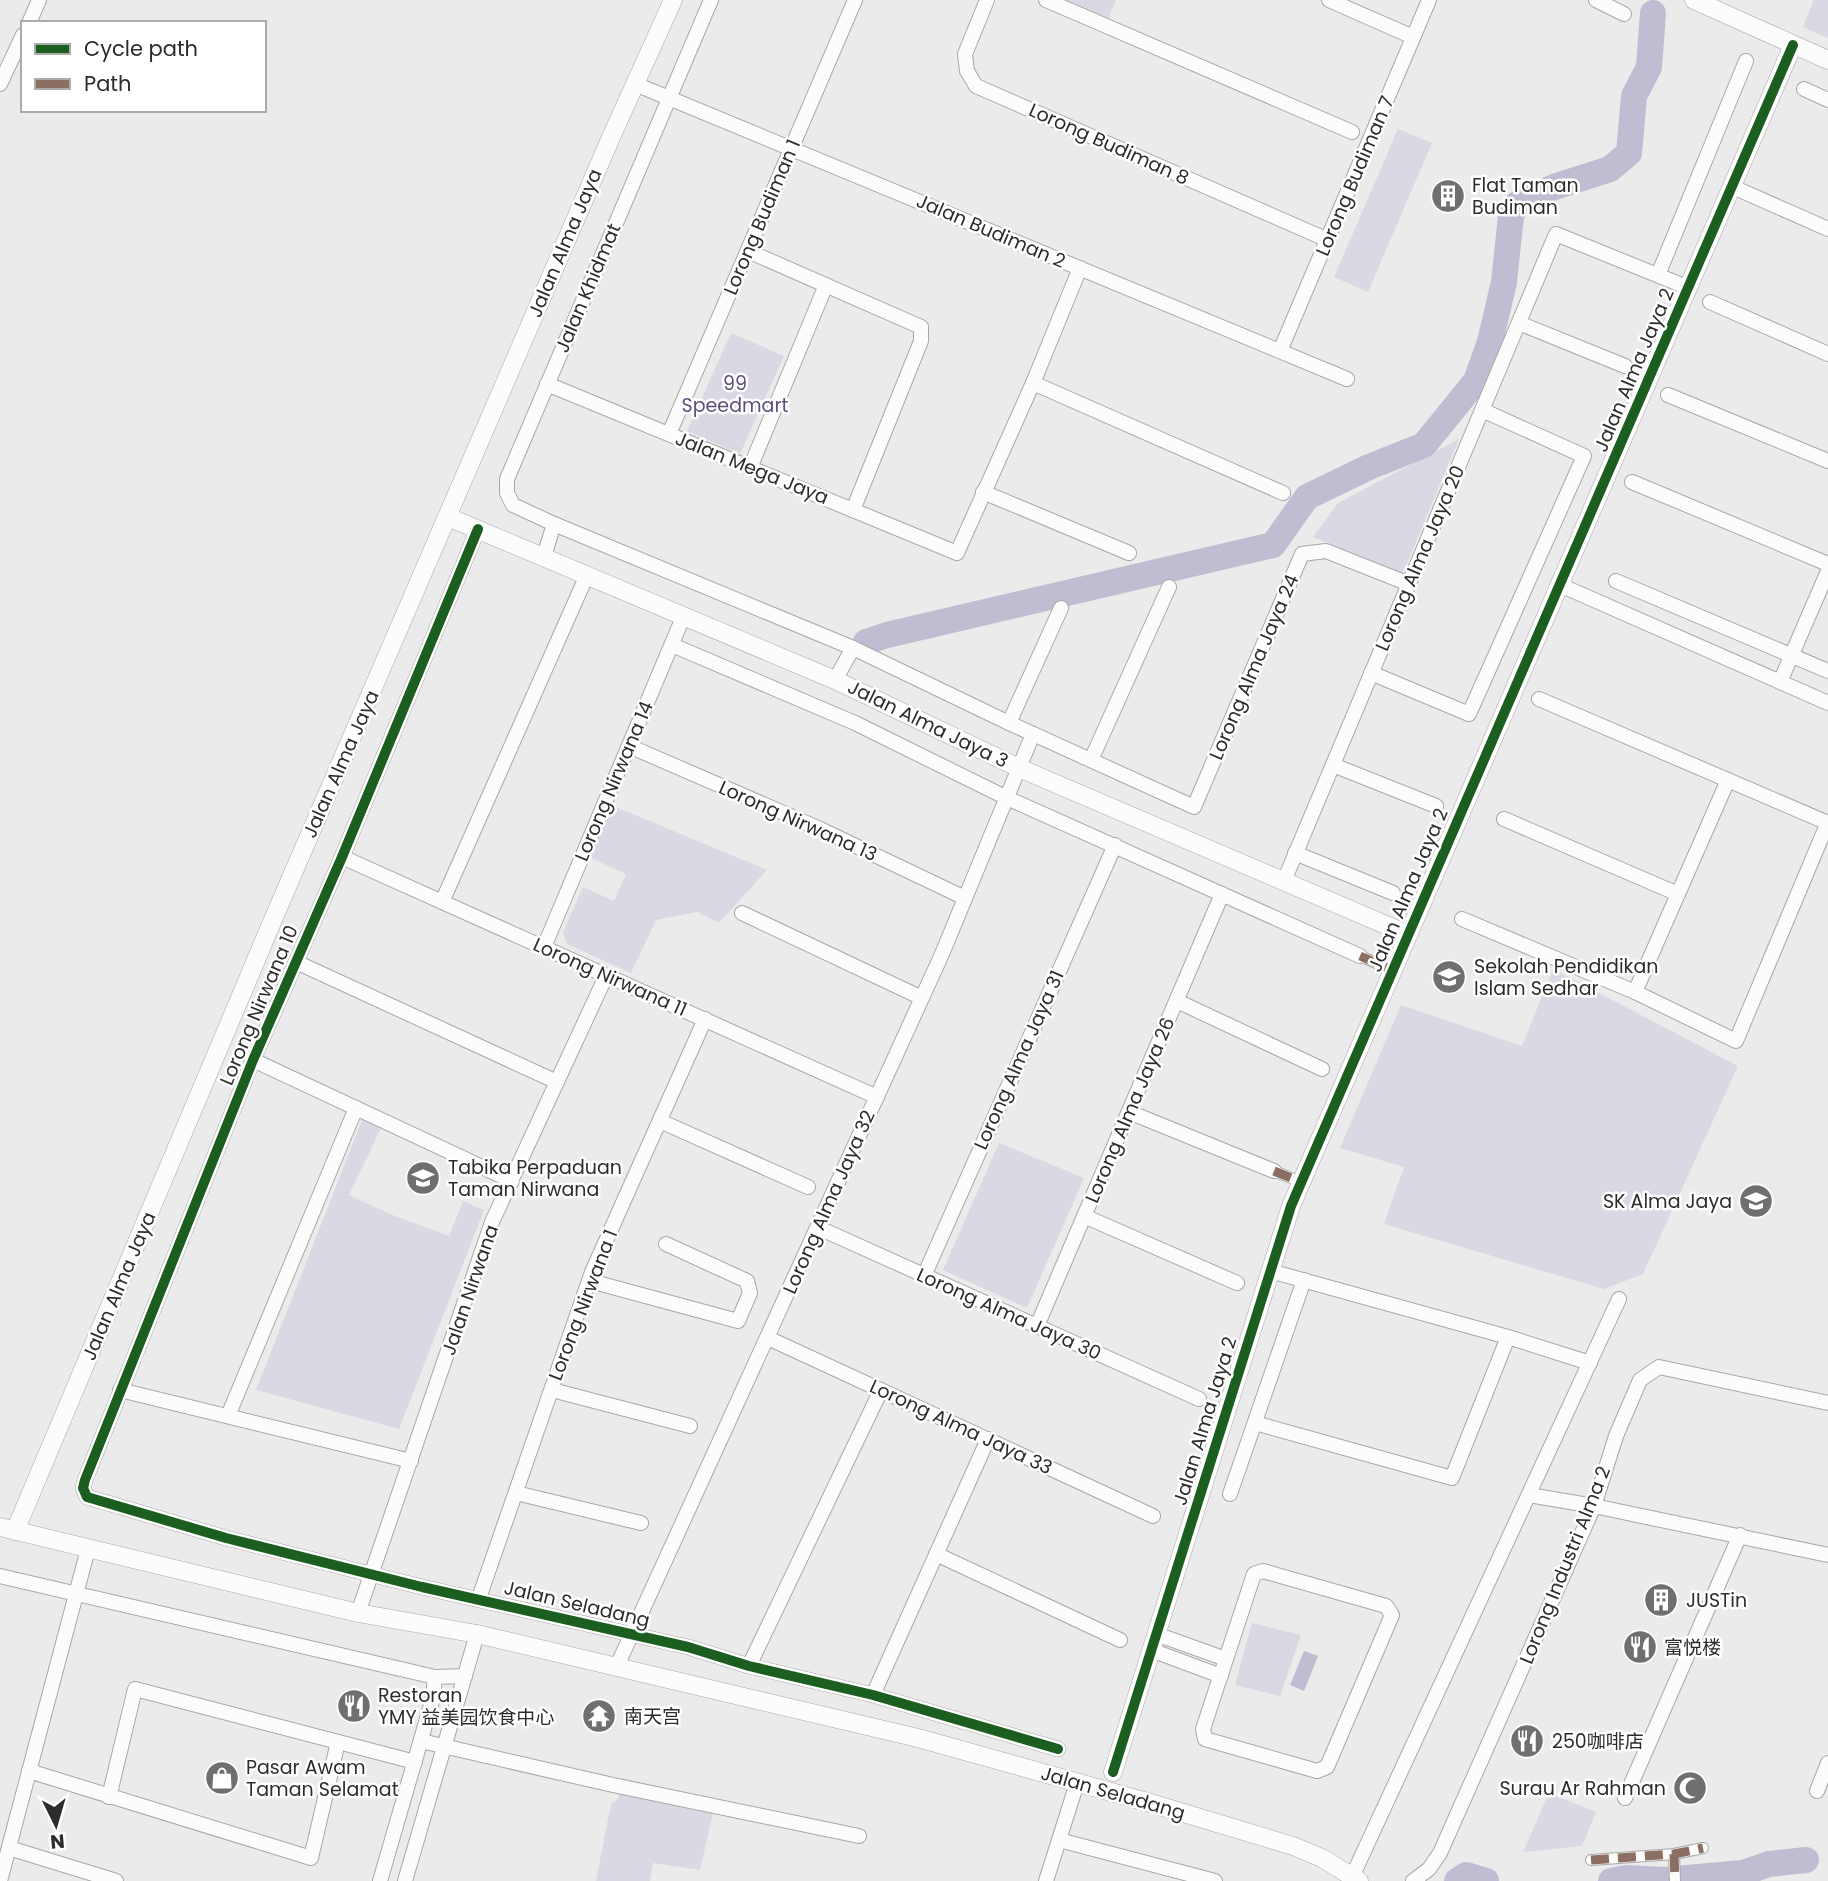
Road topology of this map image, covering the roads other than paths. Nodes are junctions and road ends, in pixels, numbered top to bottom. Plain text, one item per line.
1 (39, 0) edge
2 (673, 0) edge
3 (711, 0) edge
4 (855, 0) edge
5 (987, 0) edge
6 (1046, 0) edge
7 (1329, 0) edge
8 (1429, 0) edge
9 (1596, 0) edge
10 (1694, 0) edge
11 (1624, 14) dead end
12 (30, 21) edge
13 (1413, 37) junction
14 (21, 39) edge
15 (1793, 45) junction
16 (1828, 60) edge
17 (1746, 61) dead end
18 (0, 84) edge
19 (635, 84) junction
20 (1804, 89) dead end
21 (668, 97) junction
22 (1828, 100) edge
23 (1352, 132) dead end
24 (792, 148) junction
25 (1733, 187) junction
26 (1828, 229) edge
27 (1328, 240) junction
28 (748, 251) junction
29 (1080, 268) junction
30 (1658, 275) junction
31 (825, 285) junction
32 (1689, 288) junction
33 (1710, 302) dead end
34 (1519, 323) junction
35 (1280, 351) junction
36 (1828, 354) edge
37 (1625, 366) dead end
38 (1347, 379) dead end
39 (1033, 383) junction
40 (547, 384) junction
41 (1668, 396) dead end
42 (1482, 410) junction
43 (669, 434) junction
44 (1828, 461) edge
45 (750, 468) junction
46 (507, 479) joint
47 (1632, 482) dead end
48 (983, 492) junction
49 (1283, 492) dead end
50 (853, 510) junction
51 (448, 517) junction
52 (554, 524) junction
53 (478, 529) junction
54 (1129, 553) dead end
55 (544, 556) junction
56 (1828, 564) edge
57 (1828, 571) edge
58 (587, 575) junction
59 (1616, 581) dead end
60 (1409, 584) junction
61 (1560, 585) junction
62 (1169, 587) dead end
63 (1060, 608) dead end
64 (684, 615) junction
65 (671, 645) junction
66 (853, 648) junction
67 (1791, 655) junction
68 (1828, 671) edge
69 (1371, 673) junction
70 (835, 680) junction
71 (1780, 682) junction
72 (1539, 699) dead end
73 (1828, 703) edge
74 (1009, 723) junction
75 (1033, 734) junction
76 (629, 746) junction
77 (1091, 760) junction
78 (1333, 765) junction
79 (1019, 768) junction
80 (1728, 780) junction
81 (1007, 798) junction
82 (1436, 806) dead end
83 (1195, 807) joint
84 (1504, 819) dead end
85 (1828, 823) edge
86 (1115, 845) junction
87 (1296, 853) junction
88 (342, 857) junction
89 (1284, 881) junction
90 (1393, 893) dead end
91 (1223, 894) junction
92 (1678, 894) junction
93 (965, 898) junction
94 (442, 902) junction
95 (742, 914) dead end
96 (1462, 919) dead end
97 (1407, 934) junction
98 (544, 947) junction
99 (1360, 956) joint
100 (296, 962) junction
101 (1392, 970) junction
102 (606, 976) junction
103 (1635, 992) junction
104 (922, 998) junction
105 (1177, 1001) junction
106 (705, 1019) junction
107 (253, 1060) junction
108 (1322, 1069) dead end
109 (557, 1082) junction
110 (877, 1097) junction
111 (356, 1108) junction
112 (1129, 1112) junction
113 (660, 1121) junction
114 (1274, 1171) joint
115 (512, 1181) junction
116 (1301, 1182) junction
117 (808, 1187) dead end
118 (1084, 1216) junction
119 (819, 1228) junction
120 (666, 1244) dead end
121 (1270, 1271) junction
122 (924, 1276) junction
123 (1304, 1280) junction
124 (590, 1281) junction
125 (1237, 1283) dead end
126 (1619, 1300) dead end
127 (1037, 1326) junction
128 (1508, 1337) junction
129 (768, 1338) junction
130 (1590, 1363) junction
131 (120, 1390) junction
132 (552, 1390) junction
133 (881, 1391) junction
134 (1199, 1399) dead end
135 (1828, 1403) edge
136 (228, 1416) junction
137 (1255, 1423) junction
138 (690, 1426) dead end
139 (988, 1439) junction
140 (411, 1461) junction
141 (516, 1493) junction
142 (1230, 1494) dead end
143 (1529, 1495) junction
144 (87, 1497) joint
145 (1594, 1506) junction
146 (1153, 1516) dead end
147 (641, 1523) dead end
148 (8, 1529) edge
149 (1740, 1535) junction
150 (88, 1549) junction
151 (936, 1554) junction
152 (1828, 1555) edge
153 (372, 1574) junction
154 (0, 1576) edge
155 (76, 1594) junction
156 (479, 1598) junction
157 (358, 1613) junction
158 (477, 1634) junction
159 (633, 1635) junction
160 (1120, 1640) dead end
161 (1154, 1642) junction
162 (1226, 1659) junction
163 (618, 1666) junction
164 (749, 1666) junction
165 (435, 1676) junction
166 (465, 1676) junction
167 (1221, 1676) junction
168 (873, 1695) junction
169 (421, 1741) junction
170 (338, 1742) junction
171 (444, 1747) junction
172 (1058, 1749) dead end
173 (415, 1762) junction
174 (1828, 1763) edge
175 (29, 1771) junction
176 (1113, 1772) junction
177 (1052, 1775) junction
178 (1077, 1783) junction
179 (1817, 1791) dead end
180 (109, 1797) junction
181 (1625, 1798) dead end
182 (1147, 1802) junction
183 (859, 1836) dead end
184 (1059, 1840) junction
185 (9, 1848) junction
186 (1703, 1848) dead end
187 (1674, 1859) junction
188 (1591, 1860) dead end
189 (381, 1877) edge
190 (1355, 1879) edge
191 (405, 1880) edge
192 (0, 1881) edge
193 (116, 1881) edge
194 (1046, 1881) edge
195 (1215, 1881) edge
196 (1413, 1881) edge
197 (1675, 1881) edge

1 - 12 street
2 - 19 street, Jalan Alma Jaya
3 - 21 street, Jalan Khidmat
4 - 24 street, Lorong Budiman 1
5 - 27 street, Lorong Budiman 8
6 - 23 street
7 - 13 street
8 - 13 street, Lorong Budiman 7
9 - 11 street
10 - 15 street
13 - 27 street, Lorong Budiman 7
14 - 18 street
15 - 16 street
15 - 25 street, Jalan Alma Jaya 2
17 - 30 street, Jalan Alma Jaya 2
19 - 21 street, Jalan Budiman 2
19 - 51 street, Jalan Alma Jaya
20 - 22 street
21 - 24 street, Jalan Budiman 2
21 - 40 street, Jalan Khidmat
24 - 28 street, Lorong Budiman 1
24 - 29 street, Jalan Budiman 2
25 - 26 street
25 - 32 street, Jalan Alma Jaya 2
27 - 35 street, Lorong Budiman 7
28 - 31 street
28 - 43 street, Lorong Budiman 1
29 - 35 street, Jalan Budiman 2
29 - 39 street
30 - 32 street
30 - 34 street, Lorong Alma Jaya 20
31 - 45 street
31 - 50 street
32 - 61 street, Jalan Alma Jaya 2
33 - 36 street
34 - 37 street
34 - 42 street, Lorong Alma Jaya 20
35 - 38 street, Jalan Budiman 2
39 - 48 street
39 - 49 street
40 - 43 street, Jalan Mega Jaya
40 - 46 street, Jalan Khidmat
41 - 44 street
42 - 60 street, Lorong Alma Jaya 20
42 - 69 street, Jalan Alma Jaya 2
43 - 45 street, Jalan Mega Jaya
45 - 50 street, Jalan Mega Jaya
46 - 52 street, Jalan Alma Jaya 3
47 - 56 street
48 - 50 street, Jalan Mega Jaya
48 - 54 street
51 - 53 street, Jalan Alma Jaya 3
51 - 148 street, Jalan Alma Jaya
52 - 55 street
52 - 66 street, Jalan Alma Jaya 3
53 - 55 street, Jalan Alma Jaya 3
53 - 88 street, Lorong Nirwana 10
55 - 58 street, Jalan Alma Jaya 3
57 - 67 street
58 - 64 street, Jalan Alma Jaya 3
58 - 94 street
59 - 67 street
60 - 69 street, Lorong Alma Jaya 20
60 - 83 street, Lorong Alma Jaya 24
61 - 71 street
61 - 97 street, Jalan Alma Jaya 2
62 - 77 street
63 - 74 street
64 - 65 street, Lorong Nirwana 14
64 - 70 street, Jalan Alma Jaya 3
65 - 76 street, Lorong Nirwana 14
65 - 81 street, Jalan Alma Jaya 3
66 - 70 street
66 - 74 street, Jalan Alma Jaya 3
67 - 68 street
67 - 71 street
69 - 78 street, Lorong Alma Jaya 20
70 - 79 street, Jalan Alma Jaya 3
71 - 73 street
72 - 80 street
74 - 75 street, Jalan Alma Jaya 3
75 - 77 street, Jalan Alma Jaya 3
75 - 79 street, Lorong Alma Jaya 32
76 - 93 street, Lorong Nirwana 13
76 - 98 street, Lorong Nirwana 14
77 - 83 street, Jalan Alma Jaya 3
78 - 82 street
78 - 87 street, Lorong Alma Jaya 20
79 - 81 street, Lorong Alma Jaya 32
79 - 89 street, Jalan Alma Jaya 3
80 - 85 street
80 - 92 street
81 - 86 street, Jalan Alma Jaya 3
81 - 93 street, Lorong Alma Jaya 32
84 - 92 street
85 - 103 street
86 - 91 street, Jalan Alma Jaya 3
86 - 122 street, Lorong Alma Jaya 31
87 - 89 street, Lorong Alma Jaya 20
87 - 90 street
88 - 94 street, Lorong Nirwana 11
88 - 100 street, Lorong Nirwana 10
89 - 97 street, Jalan Alma Jaya 3
91 - 99 street, Jalan Alma Jaya 3
91 - 105 street, Lorong Alma Jaya 26
92 - 103 street
93 - 104 street, Lorong Alma Jaya 32
94 - 98 street, Lorong Nirwana 11
95 - 104 street
96 - 103 street
97 - 101 street, Jalan Alma Jaya 2
98 - 102 street, Lorong Nirwana 11
99 - 101 street
100 - 107 street, Lorong Nirwana 10
100 - 109 street
101 - 116 street, Jalan Alma Jaya 2
102 - 106 street, Lorong Nirwana 11
102 - 109 street, Jalan Nirwana
104 - 110 street, Lorong Alma Jaya 32
105 - 108 street
105 - 112 street, Lorong Alma Jaya 26
106 - 110 street, Lorong Nirwana 11
106 - 113 street, Lorong Nirwana 1
107 - 111 street
107 - 131 street, Lorong Nirwana 10
109 - 115 street, Jalan Nirwana
110 - 119 street, Lorong Alma Jaya 32
111 - 115 street
111 - 136 street
112 - 114 street
112 - 118 street, Lorong Alma Jaya 26
113 - 117 street
113 - 124 street, Lorong Nirwana 1
114 - 116 street
115 - 140 street, Jalan Nirwana
116 - 121 street, Jalan Alma Jaya 2
118 - 125 street
118 - 127 street, Lorong Alma Jaya 26
119 - 122 street, Lorong Alma Jaya 30
119 - 129 street, Lorong Alma Jaya 32
120 - 124 street
121 - 123 street
121 - 161 street, Jalan Alma Jaya 2
122 - 127 street, Lorong Alma Jaya 30
123 - 128 street
123 - 137 street
124 - 132 street, Lorong Nirwana 1
126 - 130 street
127 - 134 street, Lorong Alma Jaya 30
128 - 130 street
128 - 137 street
129 - 133 street, Lorong Alma Jaya 33
129 - 159 street, Lorong Alma Jaya 32
130 - 143 street
131 - 136 street
131 - 144 street, Lorong Nirwana 10
132 - 138 street
132 - 141 street, Lorong Nirwana 1
133 - 139 street, Lorong Alma Jaya 33
133 - 164 street
135 - 145 street, Lorong Industri Alma 2
136 - 140 street
137 - 142 street
139 - 146 street, Lorong Alma Jaya 33
139 - 151 street
140 - 153 street, Jalan Nirwana
141 - 147 street
141 - 156 street, Lorong Nirwana 1
143 - 145 street
143 - 190 street
144 - 153 street, Jalan Seladang
145 - 149 street
145 - 196 street, Lorong Industri Alma 2
148 - 150 street, Jalan Seladang
149 - 152 street
149 - 181 street
150 - 155 street
150 - 157 street, Jalan Seladang
151 - 160 street
151 - 168 street
153 - 156 street, Jalan Seladang
153 - 157 street, Jalan Nirwana
154 - 155 street
155 - 165 street
155 - 175 street
156 - 159 street, Jalan Seladang
157 - 158 street, Jalan Seladang
158 - 163 street, Jalan Seladang
158 - 166 street
159 - 163 street, Lorong Alma Jaya 32
159 - 164 street, Jalan Seladang
161 - 162 street
161 - 167 street
161 - 176 street, Jalan Alma Jaya 2
162 - 167 street
162 - 167 street
163 - 177 street, Jalan Seladang
164 - 168 street, Jalan Seladang
165 - 166 street
165 - 169 street
166 - 171 street
168 - 172 street, Jalan Seladang
169 - 171 street
169 - 173 street
170 - 173 street
170 - 180 street
170 - 180 street
171 - 183 street
171 - 191 street
173 - 189 street
174 - 179 street
175 - 180 street
175 - 185 street
176 - 177 street
176 - 182 street
177 - 178 street, Jalan Seladang
178 - 182 street, Jalan Seladang
178 - 184 street
182 - 190 street, Jalan Seladang
184 - 194 street
184 - 195 street
185 - 192 street
185 - 193 street
186 - 187 street
187 - 188 street
187 - 197 street
189 - 191 street

